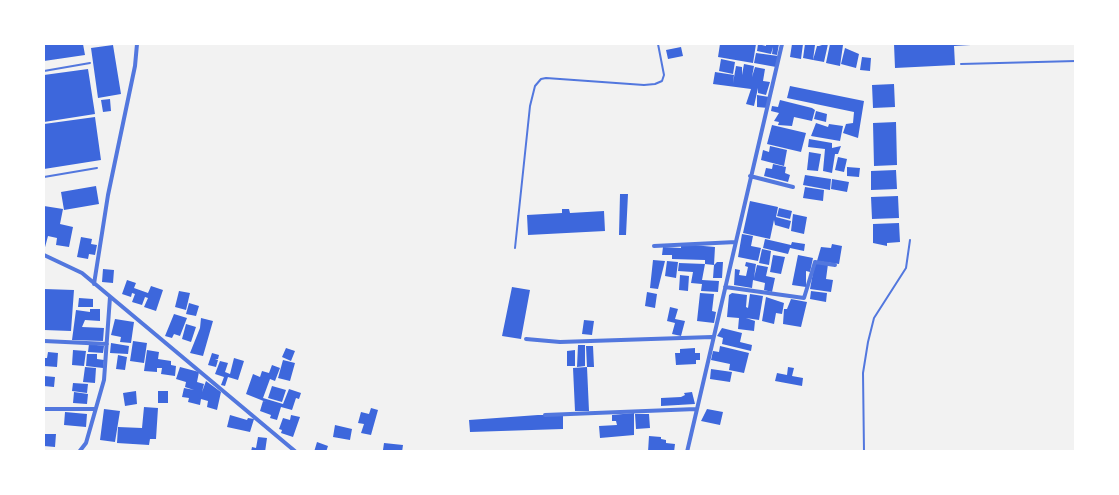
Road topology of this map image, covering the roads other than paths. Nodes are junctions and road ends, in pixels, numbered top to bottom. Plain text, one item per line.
1 (136, 44) edge
2 (658, 44) edge
3 (782, 44) edge
4 (1076, 61) edge
5 (90, 63) dead end
6 (961, 64) dead end
7 (44, 71) edge
8 (97, 168) dead end
9 (749, 176) junction
10 (44, 177) edge
11 (793, 187) dead end
12 (910, 240) dead end
13 (736, 242) junction
14 (654, 246) dead end
15 (514, 248) dead end
16 (44, 255) edge
17 (835, 265) dead end
18 (94, 284) junction
19 (725, 287) junction
20 (110, 296) junction
21 (712, 337) junction
22 (526, 339) dead end
23 (44, 341) edge
24 (107, 344) junction
25 (44, 409) edge
26 (96, 409) junction
27 (696, 409) junction
28 (545, 415) dead end
29 (79, 452) edge
30 (296, 452) edge
31 (687, 452) edge
32 (864, 452) edge

1 - 18 street
2 - 15 lane
3 - 9 street
4 - 6 lane
5 - 7 lane
8 - 10 lane
9 - 11 street
9 - 13 street
12 - 32 lane
13 - 14 street
13 - 19 street
16 - 18 street
17 - 19 street
18 - 20 street
19 - 21 street
20 - 24 street
20 - 30 street
21 - 22 street
21 - 27 street
23 - 24 street
24 - 26 street
25 - 26 street
26 - 29 street
27 - 28 street
27 - 31 street

